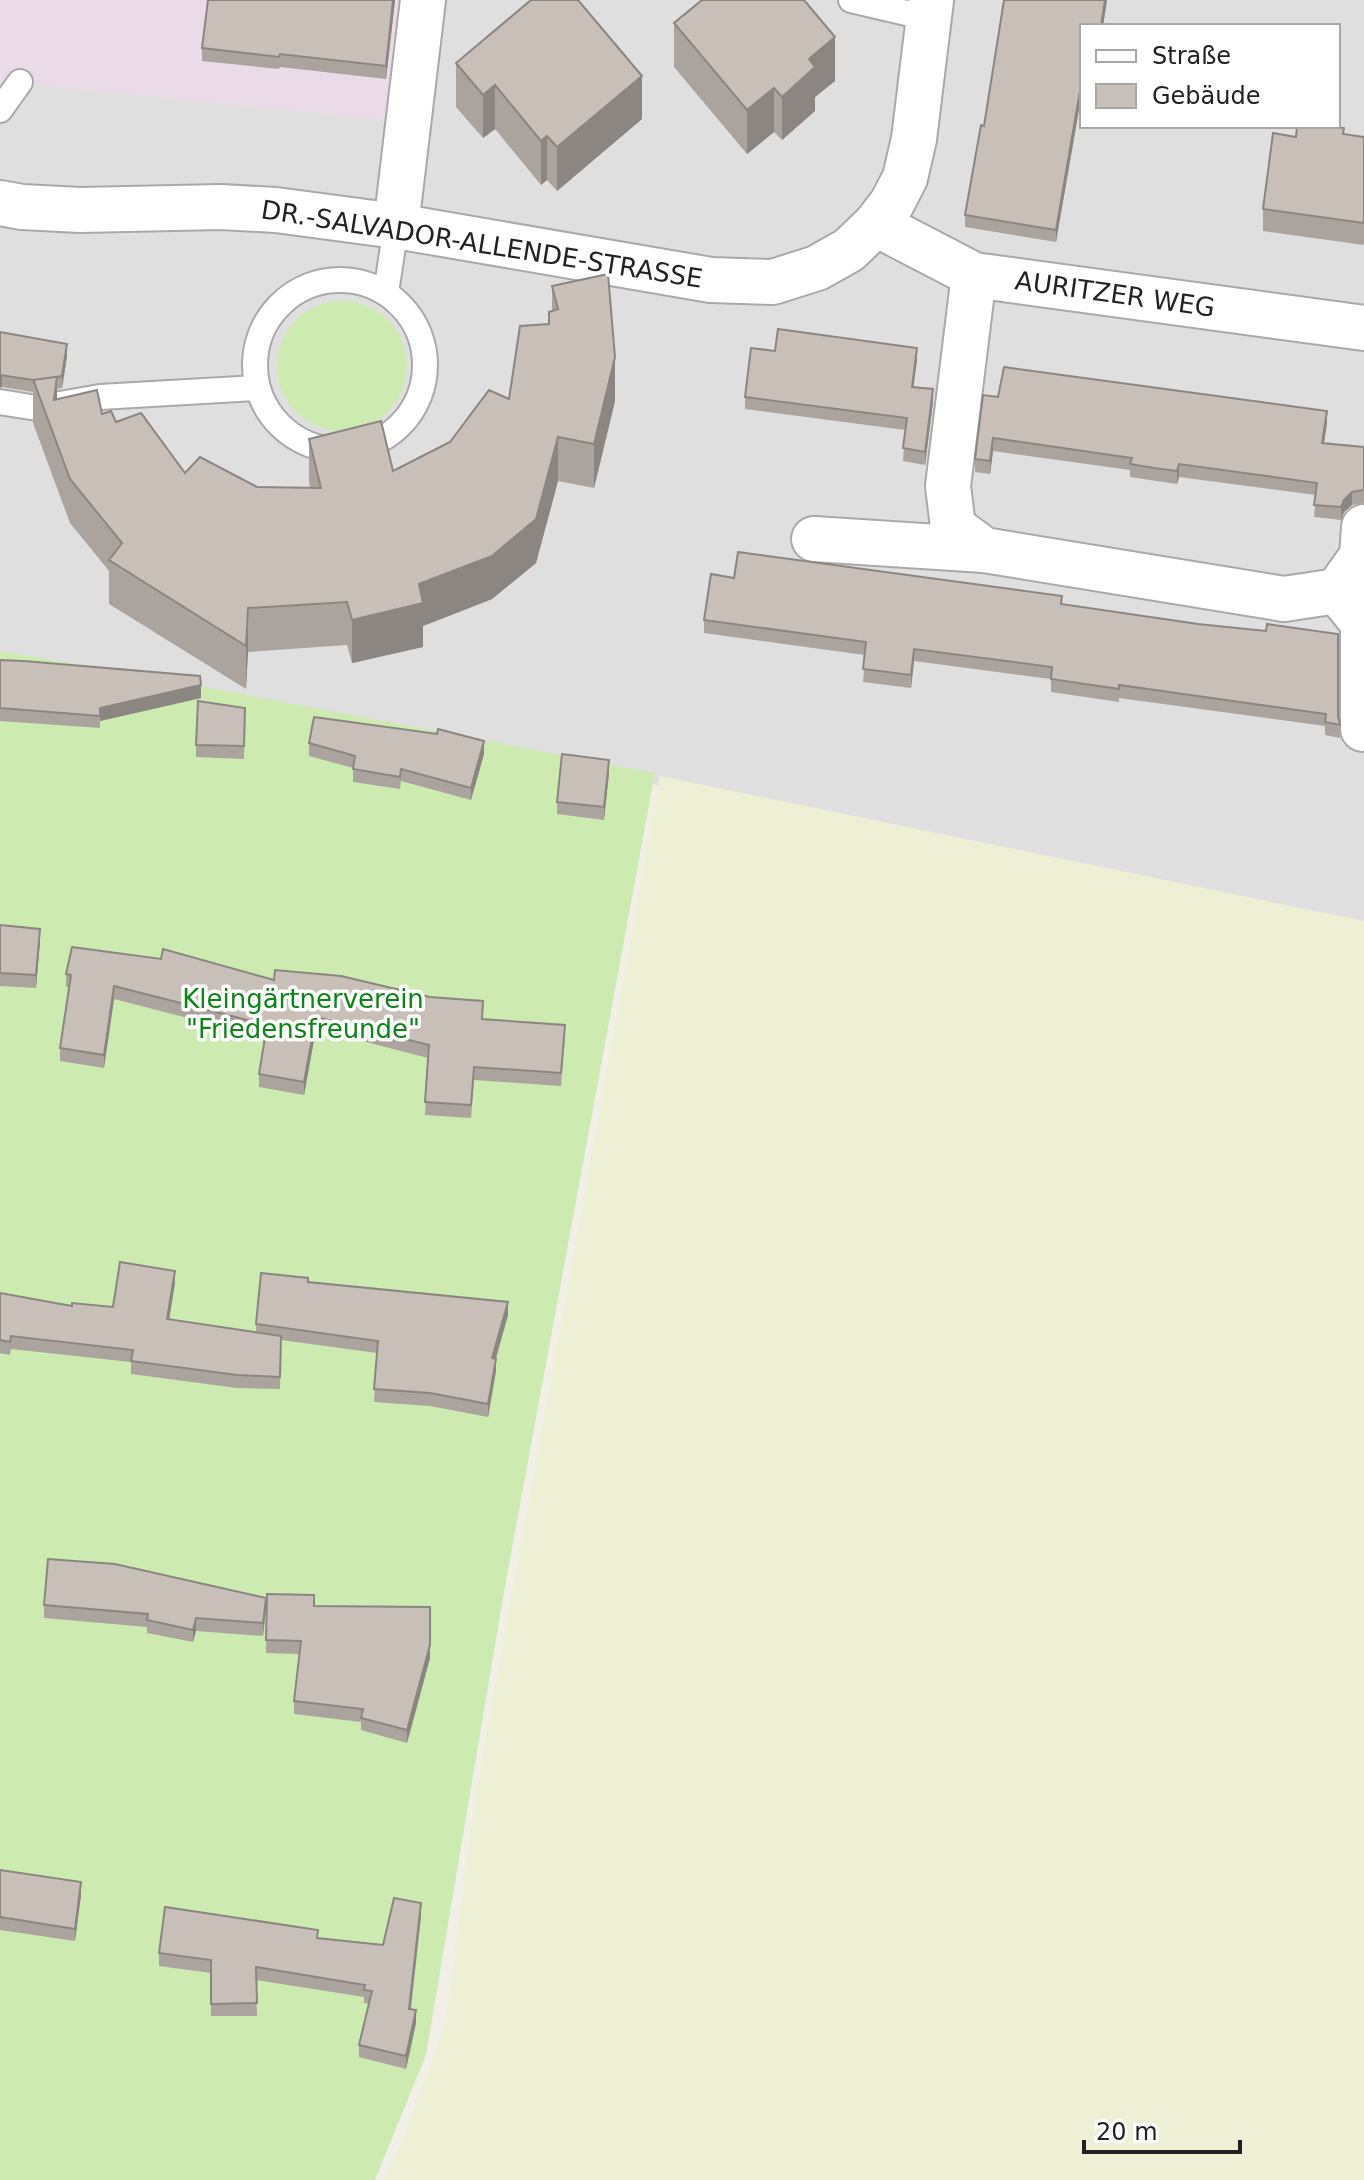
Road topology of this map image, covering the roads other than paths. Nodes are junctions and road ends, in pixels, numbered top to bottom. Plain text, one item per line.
1 (423, 0) edge
2 (851, 0) edge
3 (930, 9) edge
4 (20, 82) dead end
5 (0, 110) edge
6 (0, 203) edge
7 (876, 224) junction
8 (396, 226) junction
9 (974, 275) junction
10 (386, 293) junction
11 (1364, 328) edge
12 (257, 388) junction
13 (0, 402) edge
14 (1364, 527) edge
15 (814, 539) dead end
16 (984, 550) junction
17 (1337, 591) junction
18 (1363, 729) edge

1 - 8 street
2 - 3 lane
3 - 7 street, DR.-SALVADOR-ALLENDE-STRASSE
4 - 5 lane
6 - 8 street, DR.-SALVADOR-ALLENDE-STRASSE
7 - 8 street, DR.-SALVADOR-ALLENDE-STRASSE
7 - 9 street, AURITZER WEG
8 - 10 lane
9 - 11 street, AURITZER WEG
9 - 16 street
10 - 12 lane
10 - 12 lane
12 - 13 lane
14 - 17 street
15 - 16 street
16 - 17 street
17 - 18 street

